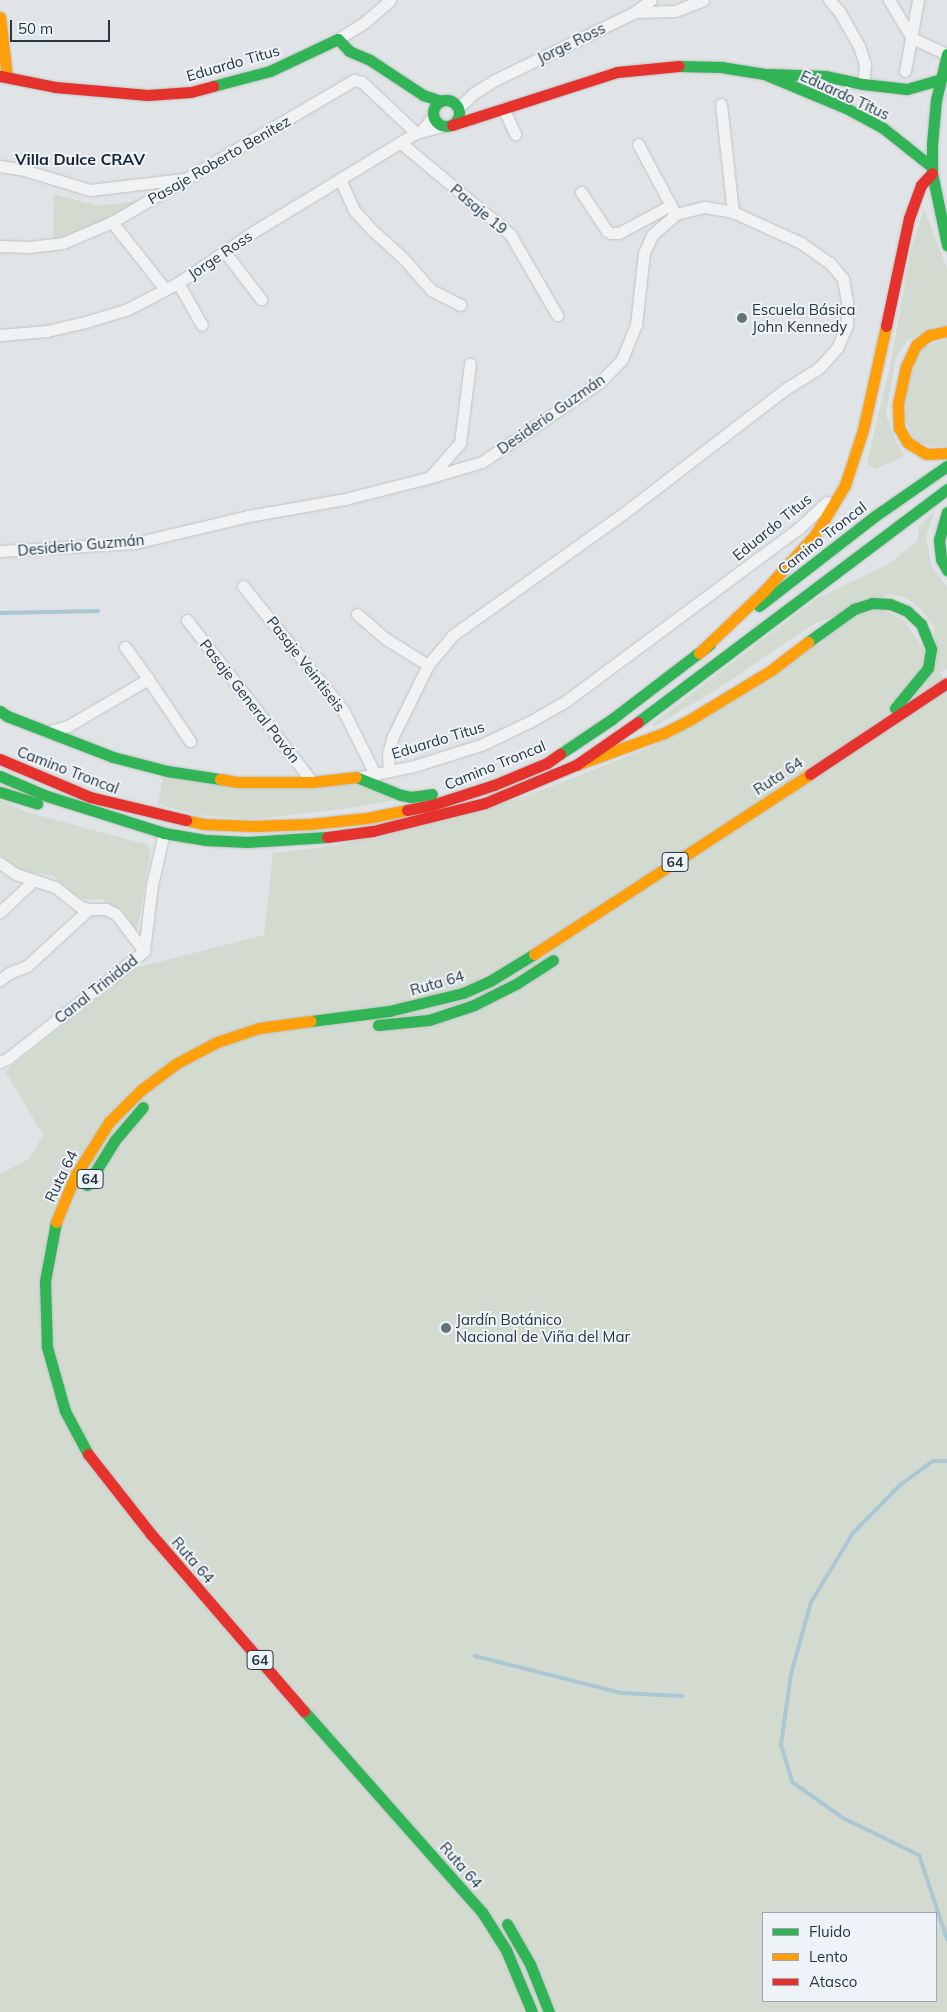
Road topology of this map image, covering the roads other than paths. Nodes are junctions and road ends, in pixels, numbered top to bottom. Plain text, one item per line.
1 (390, 0) edge
2 (651, 0) edge
3 (703, 0) edge
4 (830, 0) edge
5 (889, 0) edge
6 (918, 0) edge
7 (635, 12) junction
8 (0, 17) edge
9 (912, 38) junction
10 (338, 40) junction
11 (947, 54) edge
12 (905, 71) dead end
13 (764, 74) junction
14 (3, 76) edge
15 (826, 76) junction
16 (941, 79) junction
17 (862, 84) junction
18 (423, 96) junction
19 (818, 98) junction
20 (441, 101) junction
21 (721, 104) dead end
22 (503, 108) junction
23 (458, 110) junction
24 (433, 114) junction
25 (475, 117) junction
26 (448, 125) junction
27 (419, 132) junction
28 (515, 134) dead end
29 (401, 143) junction
30 (638, 144) dead end
31 (0, 166) edge
32 (932, 170) junction
33 (190, 178) junction
34 (340, 179) junction
35 (581, 192) dead end
36 (673, 210) junction
37 (733, 212) junction
38 (112, 222) junction
39 (947, 245) edge
40 (0, 246) edge
41 (224, 251) junction
42 (178, 283) junction
43 (165, 289) junction
44 (261, 299) dead end
45 (460, 305) dead end
46 (557, 315) dead end
47 (202, 326) dead end
48 (947, 331) edge
49 (0, 335) edge
50 (470, 364) dead end
51 (947, 453) edge
52 (947, 466) edge
53 (428, 478) junction
54 (845, 485) junction
55 (947, 489) edge
56 (947, 512) edge
57 (0, 551) edge
58 (947, 570) edge
59 (244, 586) dead end
60 (357, 614) dead end
61 (187, 620) dead end
62 (125, 647) dead end
63 (699, 653) junction
64 (428, 665) junction
65 (148, 679) junction
66 (947, 683) edge
67 (0, 711) edge
68 (48, 732) junction
69 (862, 739) junction
70 (190, 741) dead end
71 (582, 741) junction
72 (0, 760) edge
73 (576, 764) junction
74 (389, 771) junction
75 (375, 774) junction
76 (0, 776) edge
77 (356, 777) junction
78 (312, 782) junction
79 (0, 792) edge
80 (130, 823) junction
81 (164, 833) junction
82 (0, 864) edge
83 (33, 881) junction
84 (89, 909) junction
85 (0, 912) edge
86 (144, 951) junction
87 (560, 956) dead end
88 (0, 980) edge
89 (362, 1027) dead end
90 (342, 1029) dead end
91 (270, 1039) dead end
92 (249, 1044) dead end
93 (236, 1048) dead end
94 (0, 1062) edge
95 (155, 1096) dead end
96 (81, 1195) dead end
97 (58, 1298) dead end
98 (58, 1328) dead end
99 (65, 1366) dead end
100 (71, 1389) dead end
101 (499, 1912) dead end
102 (532, 2012) edge
103 (549, 2012) edge

1 - 10 street
2 - 7 street, Jorge Ross
3 - 7 street, Jorge Ross
4 - 17 street
5 - 9 street
6 - 9 street
7 - 23 street, Jorge Ross
8 - 14 main road
9 - 11 street
9 - 12 street
10 - 14 main road, Eduardo Titus
10 - 18 main road
11 - 16 main road
13 - 15 main road, Eduardo Titus
13 - 19 main road, Eduardo Titus
13 - 22 main road, Eduardo Titus
15 - 17 main road, Eduardo Titus
15 - 19 main road
16 - 17 main road, Eduardo Titus
16 - 32 main road
18 - 20 main road
18 - 24 main road
19 - 32 main road, Eduardo Titus
20 - 23 main road
20 - 24 main road
21 - 37 street
22 - 25 main road, Eduardo Titus
22 - 28 street
23 - 25 main road
23 - 26 main road
24 - 26 main road
24 - 27 street, Jorge Ross
25 - 26 main road, Eduardo Titus
26 - 27 street, Jorge Ross
27 - 29 street, Jorge Ross
27 - 33 street, Pasaje Roberto Benitez
29 - 34 street, Jorge Ross
29 - 46 street, Pasaje 19
30 - 36 street
31 - 33 street
32 - 39 main road
32 - 54 main road
33 - 38 street, Pasaje Roberto Benitez
34 - 41 street, Jorge Ross
34 - 45 street
35 - 36 street
36 - 37 street, Desiderio Guzmán
36 - 53 street, Desiderio Guzmán
37 - 64 street, Desiderio Guzmán
38 - 40 street, Pasaje Roberto Benitez
38 - 43 street
41 - 42 street, Jorge Ross
41 - 44 street
42 - 43 street, Jorge Ross
42 - 47 street
43 - 49 street, Jorge Ross
48 - 51 main road
50 - 53 street
52 - 63 main road, Camino Troncal
53 - 57 street, Desiderio Guzmán
54 - 63 main road
54 - 74 street, Eduardo Titus
55 - 73 main road, Camino Troncal
56 - 58 main road
59 - 75 street, Pasaje Veintiseis
60 - 64 street
61 - 78 street, Pasaje General Pavón
62 - 65 street
63 - 71 main road, Camino Troncal
64 - 74 street, Desiderio Guzmán
65 - 68 street
65 - 70 street
66 - 69 main road, Ruta 64 / 64
67 - 68 main road, Eduardo Titus
68 - 78 main road, Eduardo Titus
69 - 73 main road
69 - 102 main road, Ruta 64 / 64
71 - 72 main road, Camino Troncal
71 - 77 main road
73 - 81 main road, Camino Troncal
74 - 75 street, Eduardo Titus
75 - 77 street, Eduardo Titus
76 - 80 main road, Camino Troncal
77 - 78 main road, Eduardo Titus
79 - 80 main road
80 - 81 main road, Camino Troncal
81 - 86 street, Canal Trinidad
82 - 83 street
83 - 84 street
83 - 85 street
84 - 86 street
84 - 88 street
86 - 94 street, Canal Trinidad
87 - 89 main road, Ruta 64
90 - 91 main road
92 - 93 main road
95 - 96 main road, Ruta 64 / 64
97 - 98 main road
99 - 100 main road
101 - 103 main road

